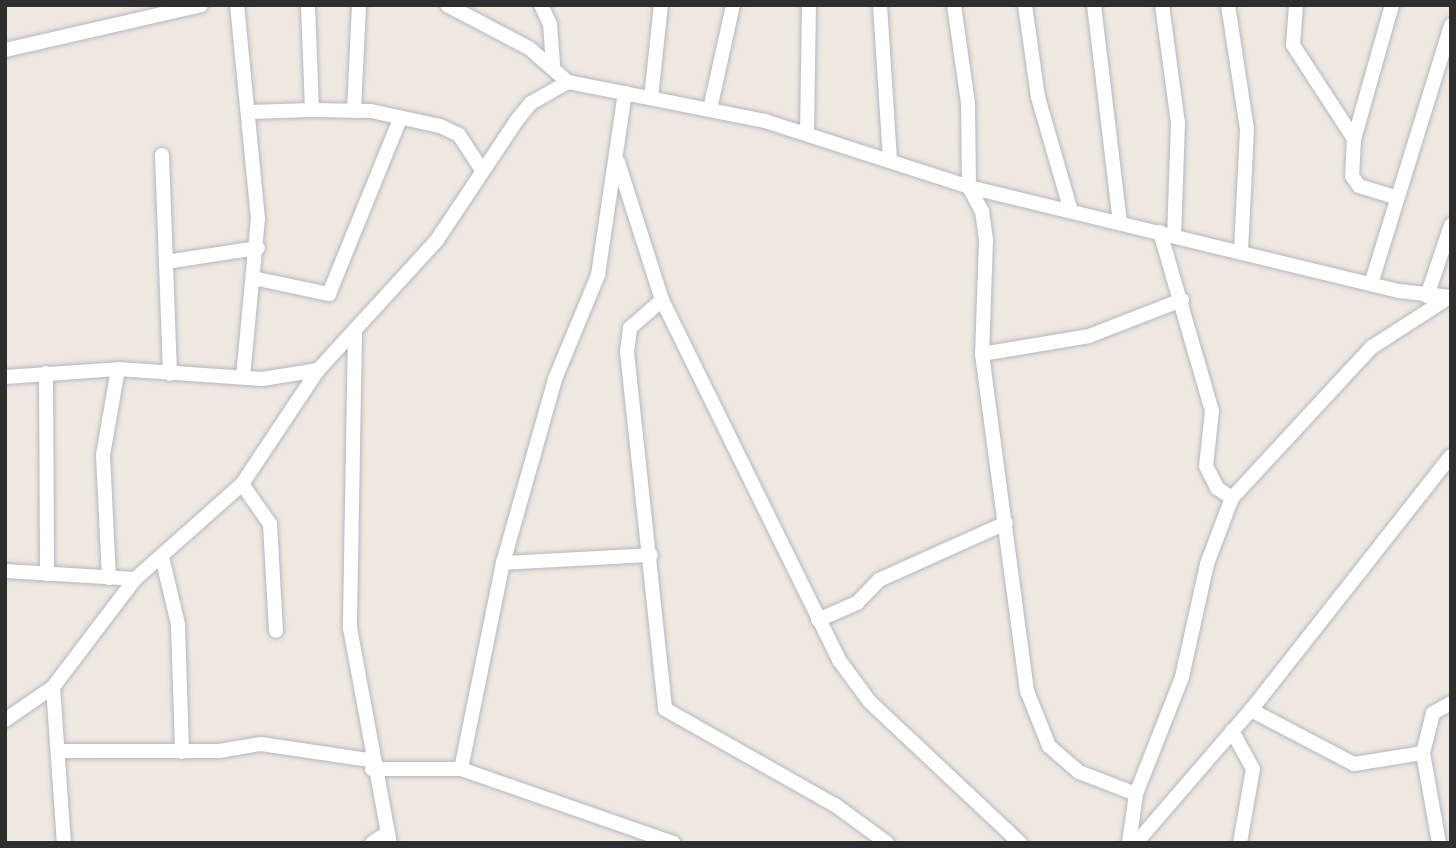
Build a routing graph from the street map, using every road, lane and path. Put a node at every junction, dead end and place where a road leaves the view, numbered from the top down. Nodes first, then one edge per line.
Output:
1 (201, 5) edge
2 (237, 5) edge
3 (308, 5) edge
4 (359, 5) edge
5 (447, 5) edge
6 (541, 5) edge
7 (661, 5) edge
8 (733, 5) edge
9 (809, 5) edge
10 (880, 5) edge
11 (954, 5) edge
12 (1026, 5) edge
13 (1094, 5) edge
14 (1162, 5) edge
15 (1228, 5) edge
16 (1296, 5) edge
17 (1392, 5) edge
18 (1451, 25) edge
19 (5, 50) edge
20 (553, 64) junction
21 (568, 82) junction
22 (625, 93) junction
23 (651, 98) junction
24 (710, 109) junction
25 (312, 110) junction
26 (354, 111) junction
27 (248, 112) junction
28 (400, 119) junction
29 (807, 133) junction
30 (1354, 139) junction
31 (162, 155) dead end
32 (890, 159) junction
33 (618, 162) junction
34 (482, 170) junction
35 (969, 187) junction
36 (1396, 197) junction
37 (1071, 211) junction
38 (1120, 223) junction
39 (1451, 225) edge
40 (1167, 234) junction
41 (257, 248) junction
42 (1241, 250) junction
43 (166, 262) junction
44 (253, 278) junction
45 (1371, 284) junction
46 (1427, 296) junction
47 (1450, 297) edge
48 (662, 300) junction
49 (1182, 300) junction
50 (355, 333) junction
51 (982, 354) junction
52 (118, 369) junction
53 (318, 370) junction
54 (46, 373) junction
55 (170, 374) junction
56 (5, 377) edge
57 (243, 377) junction
58 (1451, 456) edge
59 (243, 484) junction
60 (1232, 498) junction
61 (1006, 523) junction
62 (651, 555) junction
63 (162, 557) junction
64 (503, 563) junction
65 (5, 571) edge
66 (47, 574) junction
67 (109, 578) junction
68 (135, 579) junction
69 (818, 620) junction
70 (276, 631) dead end
71 (52, 687) junction
72 (1451, 703) edge
73 (1251, 710) junction
74 (5, 720) edge
75 (1232, 731) junction
76 (59, 751) junction
77 (181, 752) junction
78 (1423, 753) junction
79 (371, 765) junction
80 (461, 769) junction
81 (1136, 794) junction
82 (388, 838) edge
83 (64, 843) edge
84 (372, 843) edge
85 (674, 843) edge
86 (887, 843) edge
87 (1020, 843) edge
88 (1129, 843) edge
89 (1136, 843) edge
90 (1240, 843) edge
91 (1439, 843) edge

1 - 19 street
2 - 27 street
3 - 25 street
4 - 26 street
5 - 20 street
6 - 20 street
7 - 23 street
8 - 24 street
9 - 29 street
10 - 32 street
11 - 35 street
12 - 37 street
13 - 38 street
14 - 40 street
15 - 42 street
16 - 30 street
17 - 30 street
18 - 36 street
20 - 21 street
21 - 22 street
21 - 34 street
22 - 23 street
22 - 33 street
23 - 24 street
24 - 29 street
25 - 26 street
25 - 27 street
26 - 28 street
27 - 41 street
28 - 34 street
28 - 44 street
29 - 32 street
30 - 36 street
31 - 43 street
32 - 35 street
33 - 48 street
33 - 64 street
34 - 50 street
35 - 37 street
35 - 51 street
36 - 45 street
37 - 38 street
38 - 40 street
39 - 46 street
40 - 42 street
40 - 49 street
41 - 43 street
41 - 44 street
42 - 45 street
43 - 55 street
44 - 57 street
45 - 46 street
46 - 47 street
47 - 60 street
48 - 62 street
48 - 69 street
49 - 51 street
49 - 60 street
50 - 53 street
50 - 79 street
51 - 61 street
52 - 54 street
52 - 55 street
52 - 67 street
53 - 57 street
53 - 59 street
54 - 56 street
54 - 66 street
55 - 57 street
58 - 73 street
59 - 63 street
59 - 70 street
60 - 81 street
61 - 69 street
61 - 81 street
62 - 64 street
62 - 86 street
63 - 68 street
63 - 77 street
64 - 80 street
65 - 66 street
66 - 67 street
67 - 68 street
68 - 71 street
69 - 87 street
71 - 74 street
71 - 76 street
72 - 78 street
73 - 75 street
73 - 78 street
75 - 89 street
75 - 90 street
76 - 77 street
76 - 83 street
77 - 79 street
78 - 91 street
79 - 80 street
79 - 82 street
80 - 85 street
81 - 88 street
82 - 84 street

